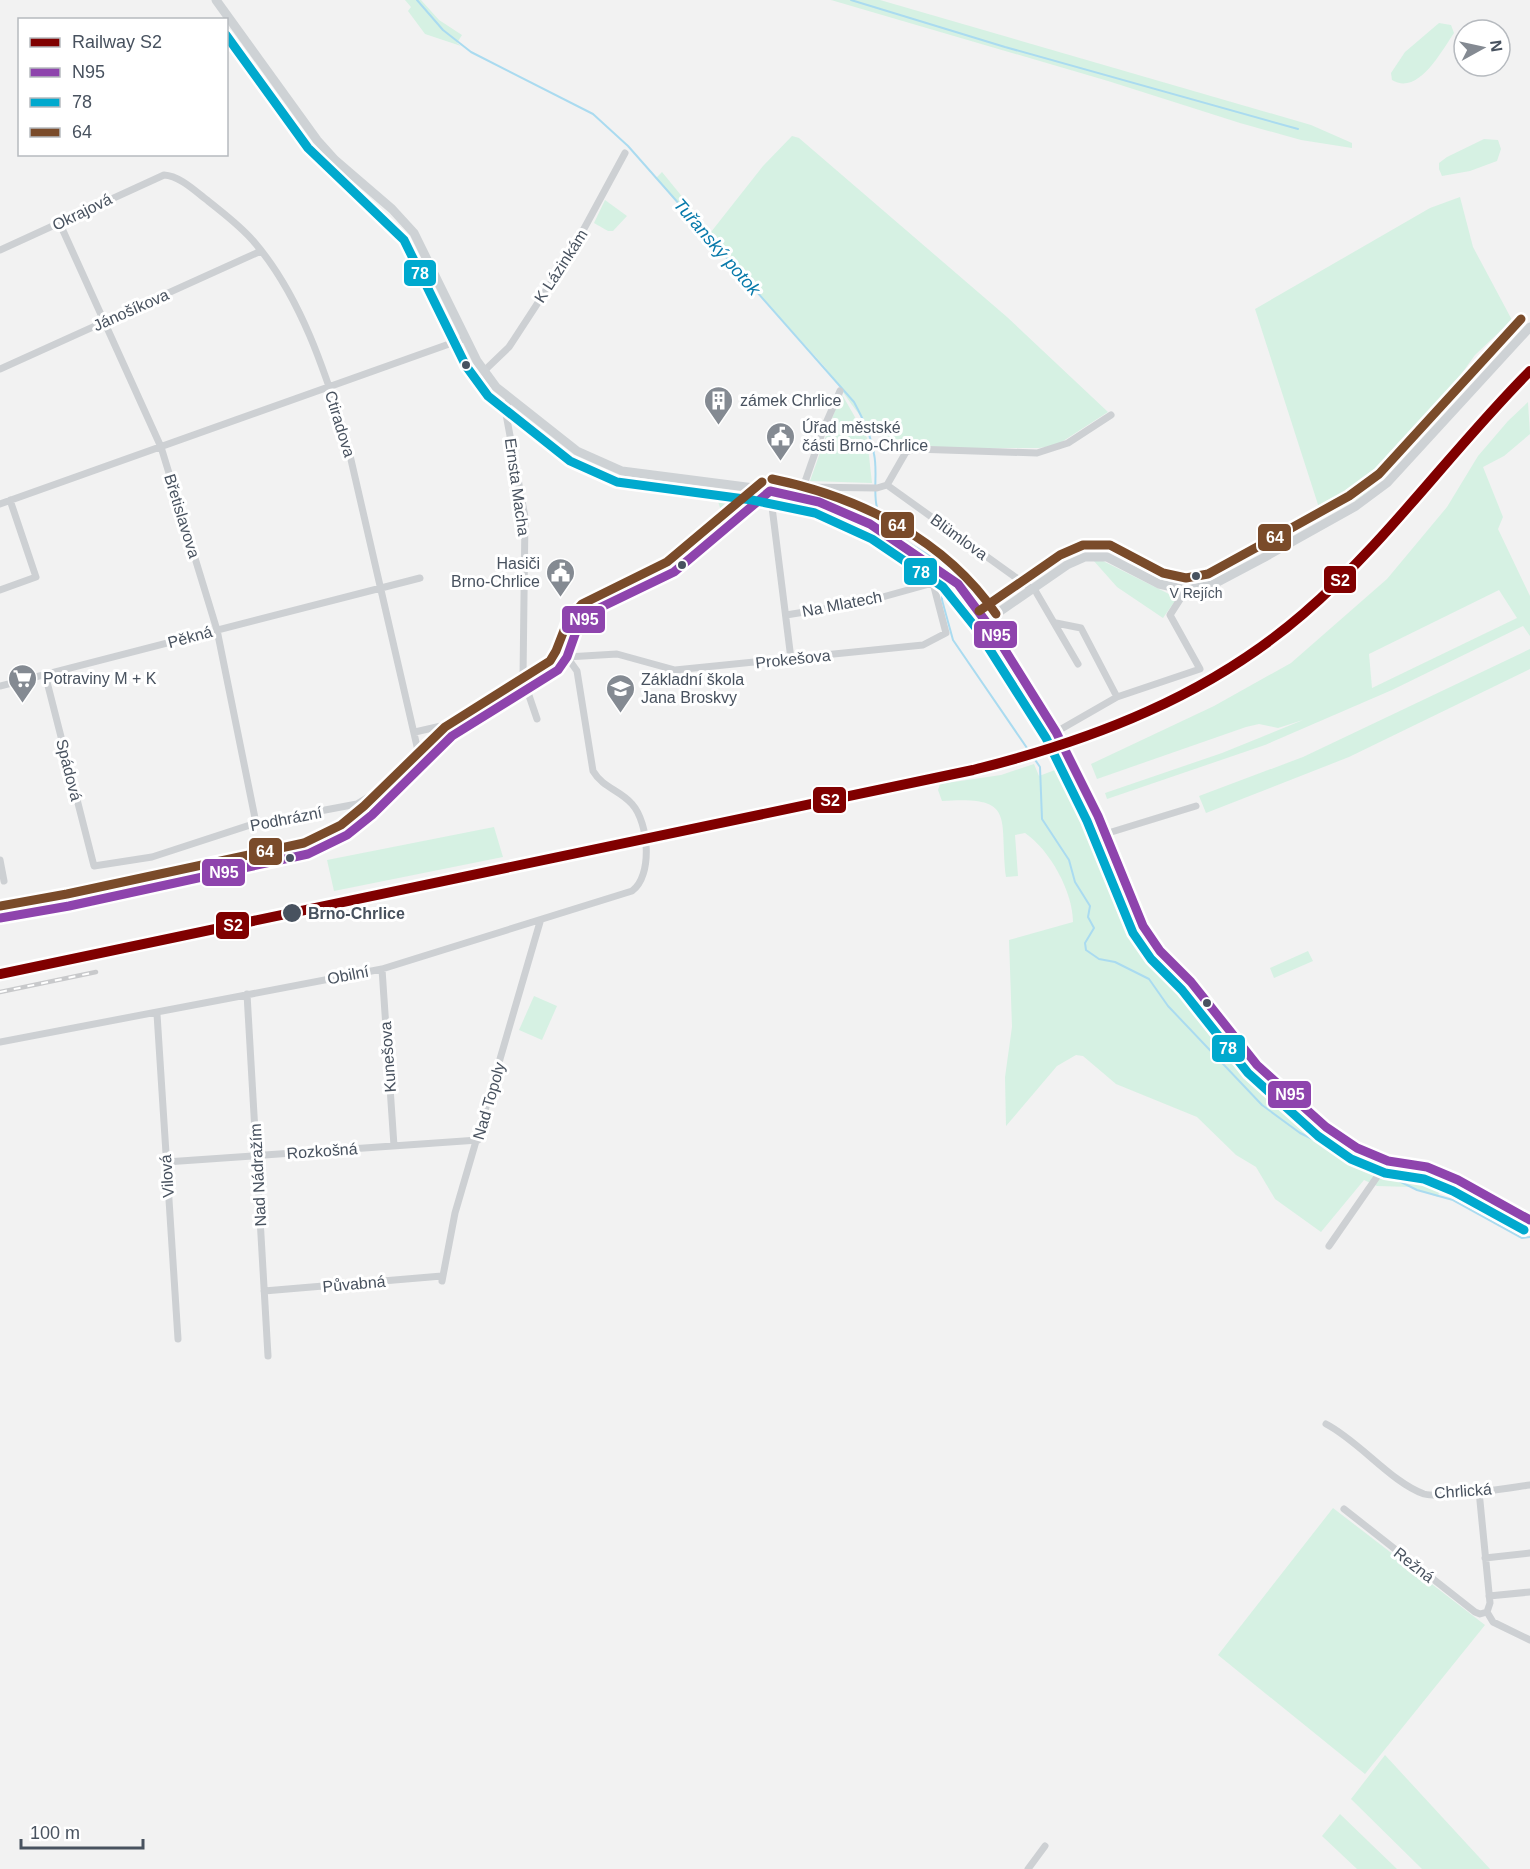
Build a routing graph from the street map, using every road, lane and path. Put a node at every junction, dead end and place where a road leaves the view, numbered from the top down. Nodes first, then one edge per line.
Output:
1 (216, 0) edge
2 (626, 153) dead end
3 (164, 175) joint
4 (60, 224) junction
5 (0, 250) edge
6 (261, 251) junction
7 (104, 321) junction
8 (1530, 327) edge
9 (466, 338) junction
10 (0, 369) edge
11 (484, 371) junction
12 (330, 388) junction
13 (840, 391) dead end
14 (509, 397) junction
15 (1111, 415) dead end
16 (160, 447) junction
17 (887, 485) junction
18 (770, 490) junction
19 (801, 491) junction
20 (10, 501) junction
21 (0, 504) edge
22 (935, 566) junction
23 (420, 578) dead end
24 (933, 583) junction
25 (381, 589) junction
26 (0, 590) edge
27 (1031, 590) junction
28 (1186, 590) junction
29 (786, 615) junction
30 (986, 621) junction
31 (1056, 623) junction
32 (217, 630) junction
33 (567, 657) junction
34 (792, 659) junction
35 (1078, 664) dead end
36 (45, 674) junction
37 (0, 686) edge
38 (528, 688) junction
39 (1117, 697) junction
40 (537, 718) dead end
41 (472, 723) junction
42 (415, 732) junction
43 (1056, 732) junction
44 (1196, 806) dead end
45 (256, 823) junction
46 (1106, 834) junction
47 (0, 860) edge
48 (94, 866) joint
49 (4, 880) dead end
50 (0, 918) edge
51 (540, 922) junction
52 (382, 969) junction
53 (247, 994) junction
54 (157, 1014) junction
55 (0, 1042) edge
56 (478, 1140) junction
57 (394, 1146) junction
58 (256, 1155) junction
59 (1388, 1161) junction
60 (166, 1162) junction
61 (1530, 1220) edge
62 (1329, 1246) dead end
63 (442, 1279) joint
64 (264, 1291) junction
65 (178, 1339) dead end
66 (268, 1356) dead end
67 (1326, 1424) dead end
68 (1530, 1485) edge
69 (1479, 1491) junction
70 (1344, 1509) dead end
71 (1530, 1553) edge
72 (1485, 1558) junction
73 (1530, 1592) edge
74 (1489, 1596) junction
75 (1487, 1612) junction
76 (1530, 1640) edge
77 (1045, 1846) dead end
78 (1028, 1869) edge

1 - 9 street
2 - 11 street, K Lázinkám
3 - 4 street, Okrajová
3 - 6 street, Ctiradova
4 - 5 street, Okrajová
4 - 7 street, Břetislavova
6 - 7 street, Jánošíkova
6 - 12 street, Ctiradova
7 - 10 street, Jánošíkova
7 - 16 street, Břetislavova
8 - 28 street
9 - 11 street
9 - 12 street
11 - 14 street
12 - 16 street
12 - 25 street, Ctiradova
13 - 19 street
14 - 18 street
14 - 38 street, Ernsta Macha
15 - 17 street
16 - 20 street
16 - 32 street, Břetislavova
17 - 19 street
17 - 27 street, Blümlova
18 - 19 street
18 - 29 street, Na Mlatech
18 - 33 street
19 - 22 street
20 - 21 street
20 - 26 street
22 - 24 street
22 - 30 street
23 - 25 street, Pěkná
24 - 29 street, Na Mlatech
24 - 34 street, Prokešova
25 - 32 street, Pěkná
25 - 42 street, Ctiradova
27 - 28 street
27 - 30 street
27 - 31 street, Blümlova
28 - 39 street
29 - 34 street, Na Mlatech
30 - 43 street
31 - 35 street, Blümlova
31 - 39 street
32 - 36 street, Pěkná
32 - 45 street, Břetislavova
33 - 34 street, Prokešova
33 - 38 street
33 - 51 street, Obilní
36 - 37 street, Pěkná
36 - 48 street, Spádová
38 - 40 street, Ernsta Macha
38 - 41 street
39 - 43 street
41 - 42 street
41 - 50 street
42 - 45 street, Podhrázní
43 - 46 street
44 - 46 street
45 - 48 street, Podhrázní
46 - 59 street
47 - 49 street
51 - 52 street, Obilní
51 - 56 street, Nad Topoly
52 - 53 street, Obilní
52 - 57 street, Kunešova
53 - 54 street, Obilní
53 - 58 street, Nad Nádražím
54 - 55 street, Obilní
54 - 60 street, Vilová
56 - 57 street, Rozkošná
56 - 63 street, Nad Topoly
57 - 58 street, Rozkošná
58 - 60 street, Rozkošná
58 - 64 street, Nad Nádražím
59 - 61 street
59 - 62 street
60 - 65 street, Vilová
63 - 64 street, Půvabná
64 - 66 street, Nad Nádražím
67 - 69 street, Chrlická
68 - 69 street, Chrlická
69 - 72 street
70 - 75 street, Režná
71 - 72 street
72 - 74 street
73 - 74 street
74 - 75 street
75 - 76 street, Režná
77 - 78 street

